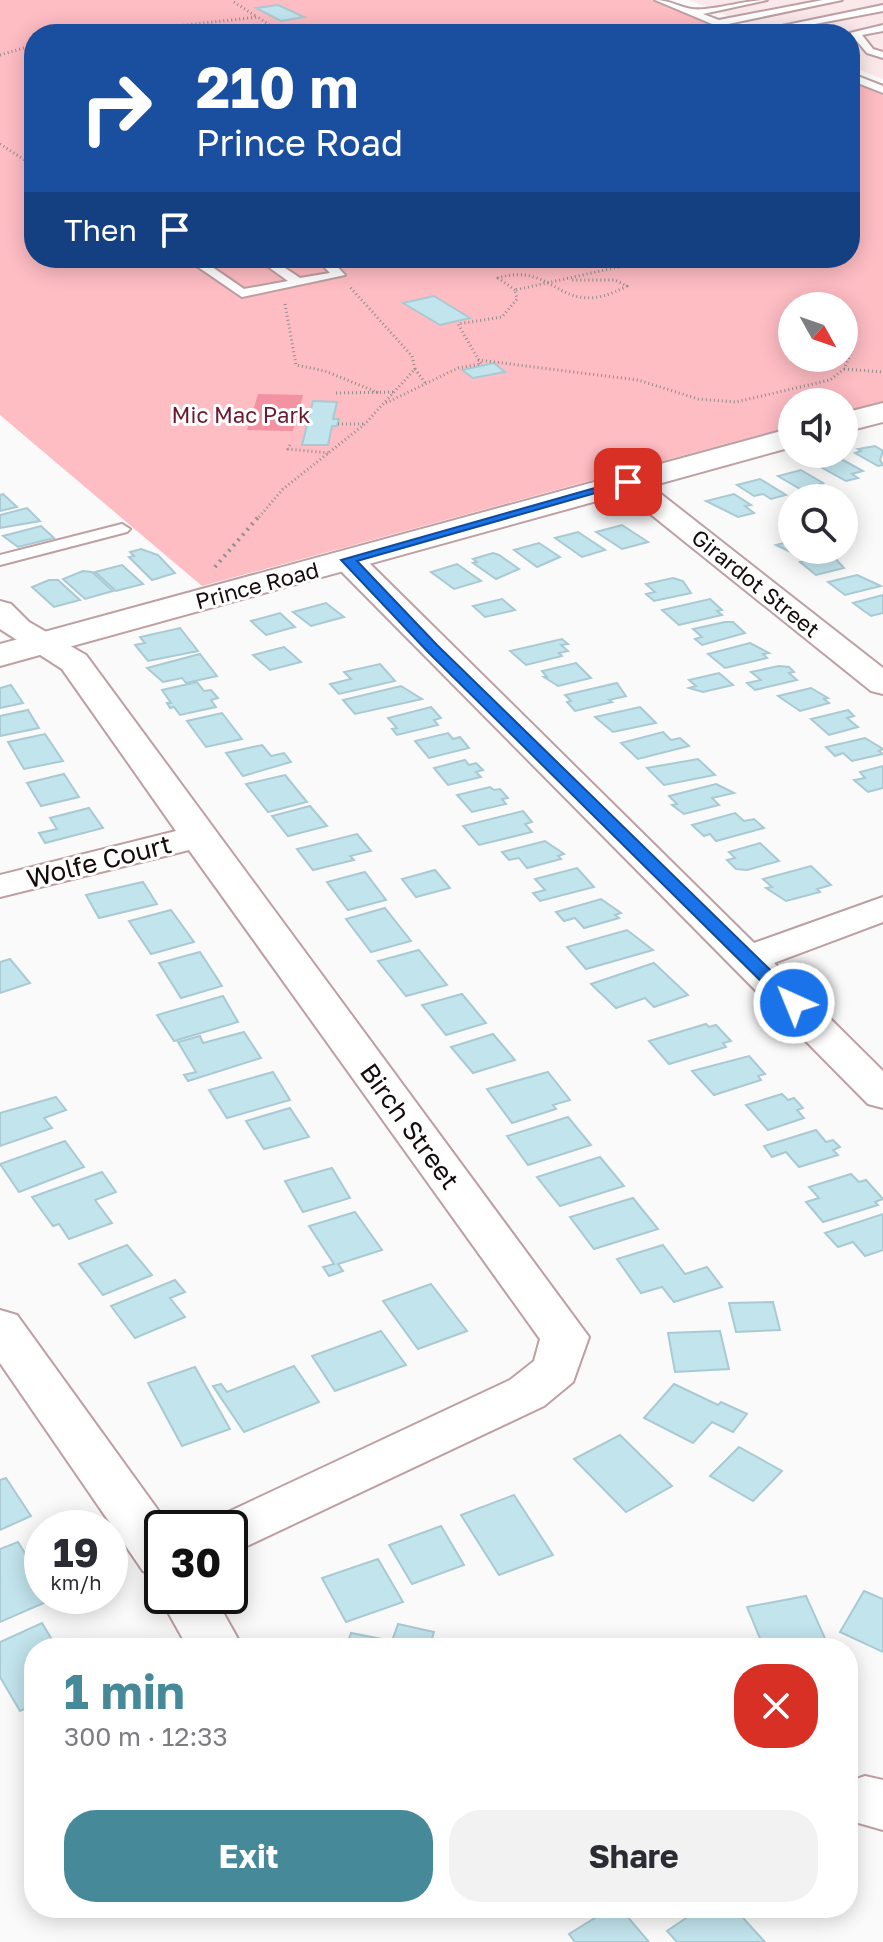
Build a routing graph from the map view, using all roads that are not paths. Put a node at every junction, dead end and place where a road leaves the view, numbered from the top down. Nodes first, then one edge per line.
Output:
1 (663, 0) edge
2 (716, 0) edge
3 (762, 0) edge
4 (833, 1) edge
5 (849, 2) edge
6 (731, 5) junction
7 (883, 8) edge
8 (691, 13) junction
9 (759, 16) junction
10 (718, 23) joint
11 (798, 24) edge
12 (883, 28) edge
13 (860, 32) edge
14 (860, 39) edge
15 (883, 55) edge
16 (860, 80) edge
17 (883, 90) edge
18 (206, 268) edge
19 (277, 268) edge
20 (332, 268) edge
21 (299, 283) junction
22 (883, 412) edge
23 (858, 419) edge
24 (778, 441) edge
25 (628, 482) junction
26 (122, 529) dead end
27 (0, 560) edge
28 (348, 560) junction
29 (0, 611) edge
30 (43, 643) junction
31 (0, 655) edge
32 (883, 684) edge
33 (198, 837) junction
34 (0, 886) edge
35 (883, 909) edge
36 (749, 958) junction
37 (883, 1095) edge
38 (0, 1327) edge
39 (248, 1525) edge
40 (144, 1531) edge

1 - 8 lane
2 - 6 lane
3 - 6 lane
4 - 5 lane
4 - 9 lane
6 - 8 lane
6 - 9 lane
7 - 11 lane
8 - 10 lane
9 - 10 lane
12 - 13 lane
14 - 15 lane
16 - 17 lane
18 - 21 lane
19 - 21 lane
20 - 21 lane
22 - 23 street
24 - 25 street, Prince Road
25 - 28 street, Prince Road
25 - 32 street, Girardot Street
26 - 27 lane
28 - 30 street, Prince Road
28 - 36 street
29 - 30 street, Birch Street
30 - 31 street, Prince Road
30 - 33 street, Birch Street
33 - 34 street, Wolfe Court
33 - 39 street, Birch Street
35 - 36 street
36 - 37 street
38 - 40 street

